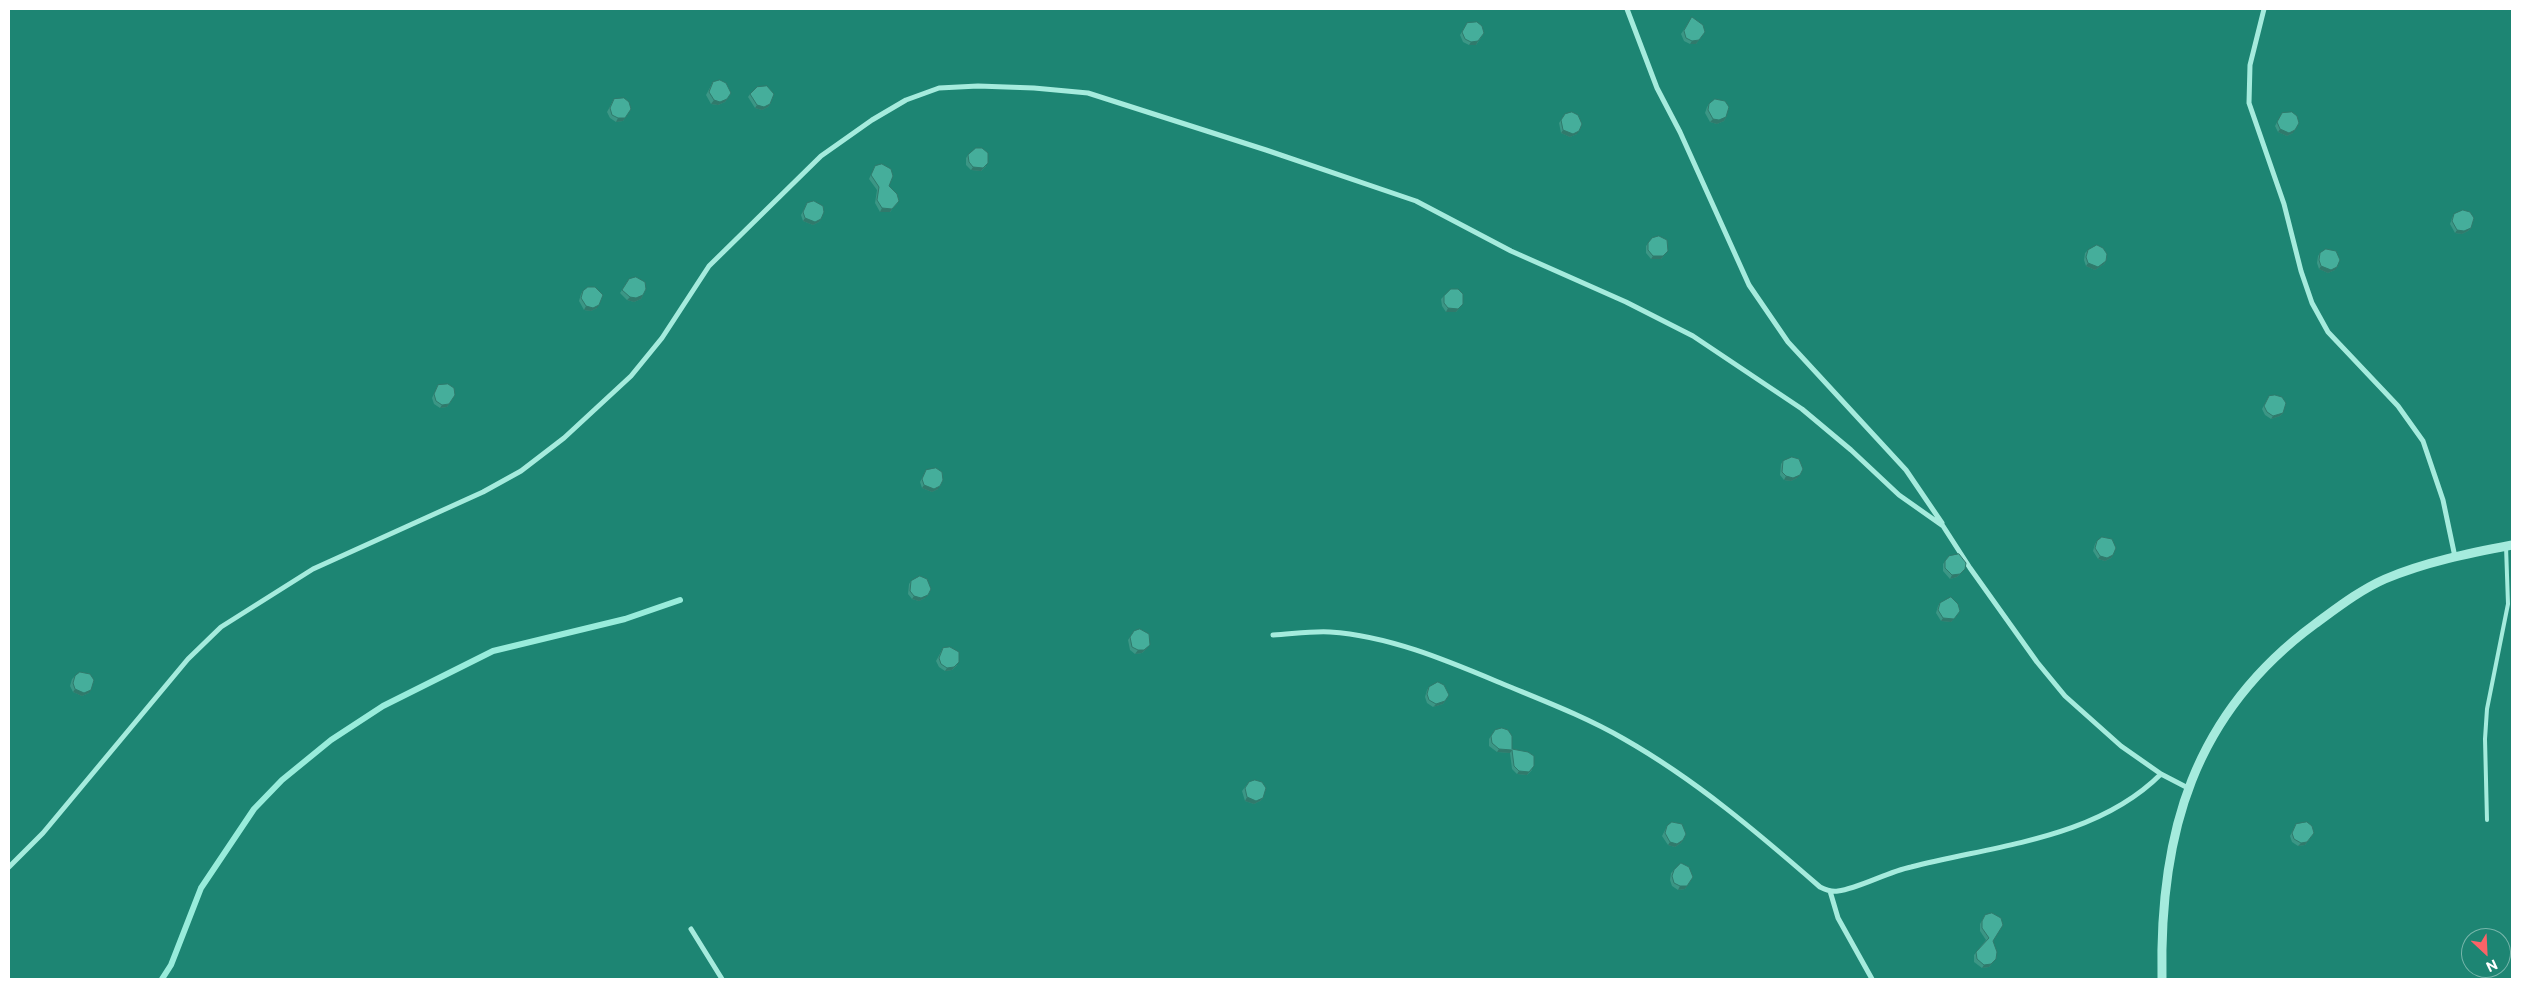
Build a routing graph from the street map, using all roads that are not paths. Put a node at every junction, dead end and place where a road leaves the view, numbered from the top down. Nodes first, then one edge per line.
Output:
1 (1627, 9) edge
2 (2264, 9) edge
3 (1943, 526) junction
4 (2509, 545) edge
5 (2455, 557) junction
6 (1273, 635) dead end
7 (2161, 774) junction
8 (2188, 788) junction
9 (2487, 820) dead end
10 (9, 867) edge
11 (1830, 891) junction
12 (691, 929) dead end
13 (722, 979) edge
14 (1872, 979) edge
15 (2162, 979) edge

1 - 3 street
2 - 5 street
3 - 7 street
3 - 10 street
4 - 5 street
4 - 9 lane
5 - 8 street
6 - 11 street
7 - 8 street
7 - 11 street
8 - 15 street
11 - 14 street
12 - 13 street

